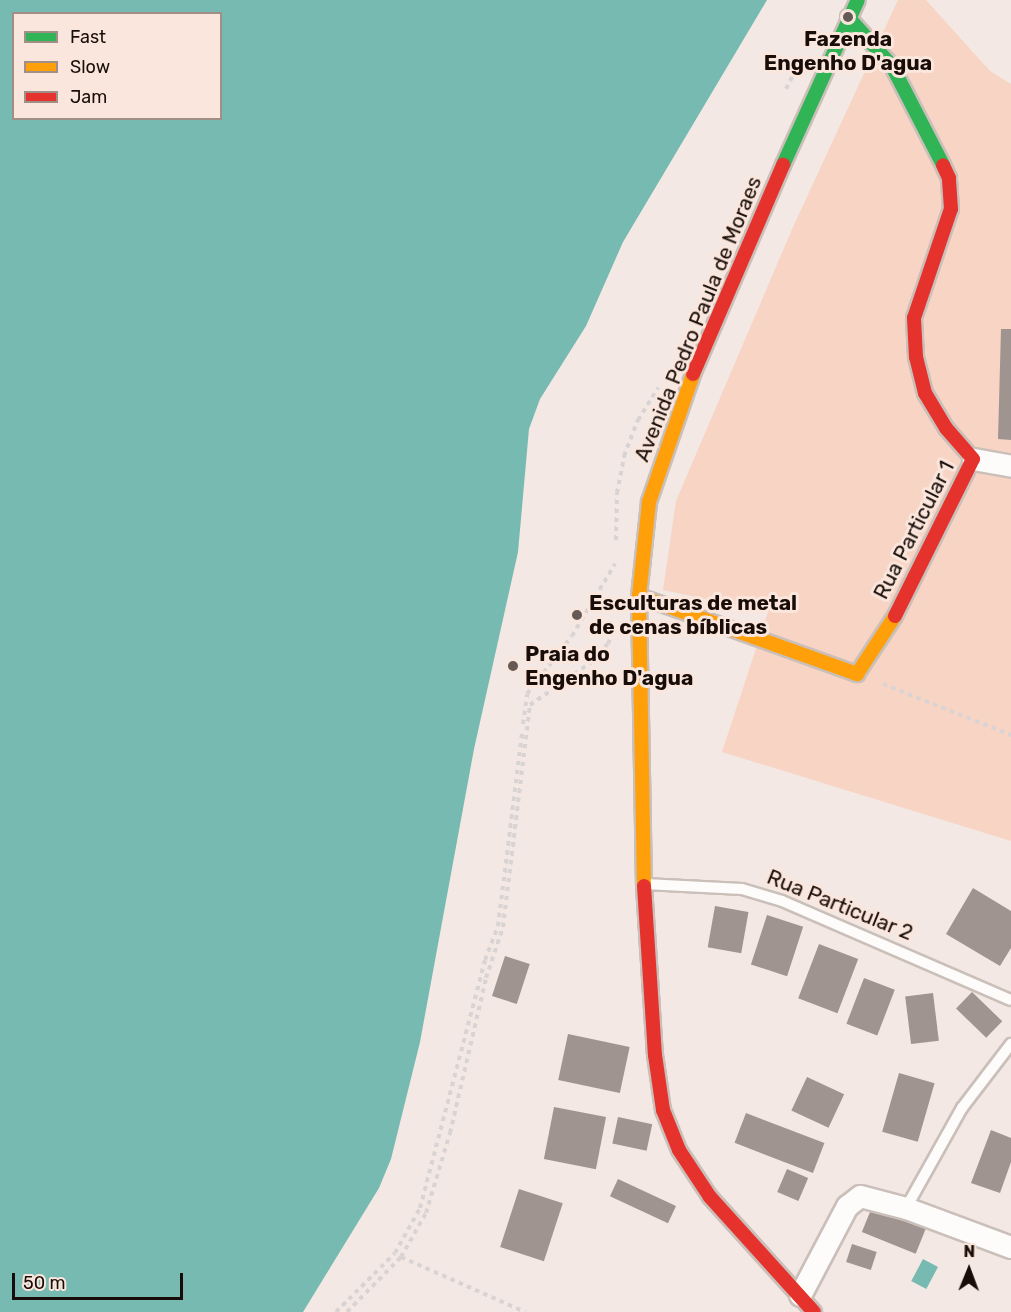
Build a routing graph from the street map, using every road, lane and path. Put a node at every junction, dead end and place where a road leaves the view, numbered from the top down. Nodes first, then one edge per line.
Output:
1 (858, 0) edge
2 (848, 17) junction
3 (796, 70) dead end
4 (786, 91) dead end
5 (660, 384) dead end
6 (973, 459) junction
7 (1011, 466) edge
8 (642, 544) junction
9 (616, 563) junction
10 (616, 573) dead end
11 (639, 596) junction
12 (614, 626) dead end
13 (857, 674) junction
14 (1011, 735) edge
15 (644, 884) junction
16 (1011, 1000) edge
17 (1011, 1044) edge
18 (906, 1208) junction
19 (1011, 1247) edge
20 (401, 1257) junction
21 (800, 1295) junction
22 (336, 1312) edge
23 (347, 1312) edge
24 (525, 1312) edge
25 (814, 1312) edge

1 - 2 main road, Avenida Pedro Paula de Moraes
2 - 6 main road, Rua Particular 1
2 - 8 main road, Avenida Pedro Paula de Moraes
3 - 4 path
5 - 9 path
6 - 7 street
6 - 13 main road, Rua Particular 1
8 - 9 path
8 - 11 main road, Avenida Pedro Paula de Moraes
9 - 10 path
9 - 22 path
11 - 13 main road
11 - 15 main road, Avenida Pedro Paula de Moraes
12 - 20 path
13 - 14 path
15 - 16 lane, Rua Particular 2
15 - 21 main road, Avenida Pedro Paula de Moraes
17 - 18 lane
18 - 19 street
18 - 21 street
20 - 23 path
20 - 24 path
21 - 25 main road, Avenida Pedro Paula de Moraes

